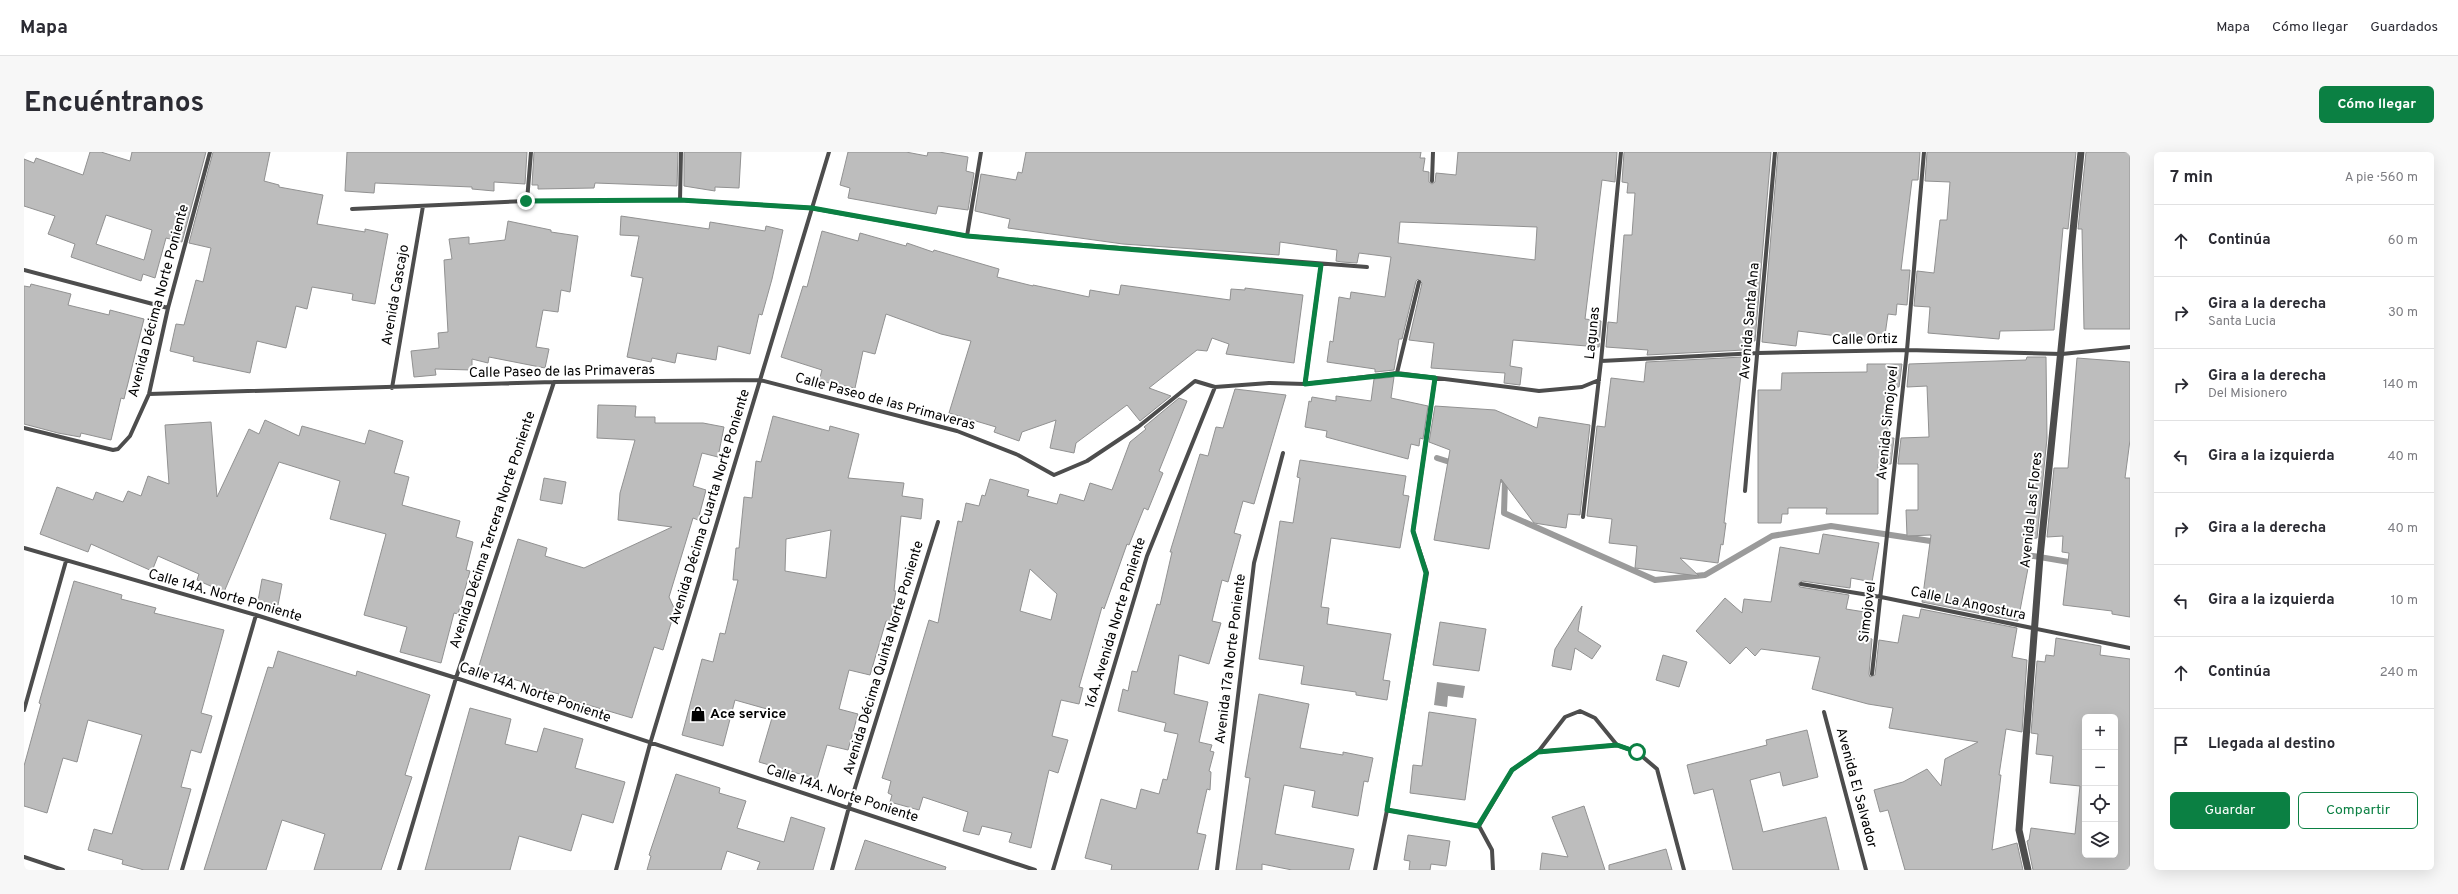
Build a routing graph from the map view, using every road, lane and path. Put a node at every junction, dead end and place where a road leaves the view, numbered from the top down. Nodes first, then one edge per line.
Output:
1 (210, 152) edge
2 (531, 152) edge
3 (681, 152) edge
4 (829, 152) edge
5 (981, 152) edge
6 (1433, 152) edge
7 (1621, 152) edge
8 (1776, 152) edge
9 (1924, 152) edge
10 (2081, 152) edge
11 (1432, 181) dead end
12 (680, 200) junction
13 (526, 201) junction
14 (423, 206) junction
15 (812, 208) junction
16 (352, 209) dead end
17 (967, 236) junction
18 (1321, 265) junction
19 (1367, 267) dead end
20 (24, 270) edge
21 (1419, 282) dead end
22 (168, 308) junction
23 (2130, 347) edge
24 (1907, 350) junction
25 (1758, 353) junction
26 (2062, 354) junction
27 (1601, 361) junction
28 (1397, 374) junction
29 (1435, 378) junction
30 (760, 380) junction
31 (1599, 380) junction
32 (554, 382) junction
33 (1305, 384) junction
34 (1215, 387) junction
35 (392, 388) junction
36 (149, 394) junction
37 (24, 428) edge
38 (1283, 453) dead end
39 (1745, 491) dead end
40 (1582, 517) dead end
41 (938, 522) dead end
42 (24, 548) edge
43 (1885, 553) joint
44 (66, 561) junction
45 (1802, 584) dead end
46 (1881, 597) junction
47 (256, 615) junction
48 (2034, 628) junction
49 (2130, 648) edge
50 (1872, 674) dead end
51 (456, 678) junction
52 (24, 710) edge
53 (1824, 712) dead end
54 (650, 744) junction
55 (1617, 745) junction
56 (1538, 752) junction
57 (848, 807) junction
58 (1387, 810) junction
59 (1478, 826) junction
60 (24, 857) edge
61 (63, 870) edge
62 (182, 870) edge
63 (399, 870) edge
64 (616, 870) edge
65 (832, 870) edge
66 (1035, 870) edge
67 (1053, 870) edge
68 (1217, 870) edge
69 (1375, 870) edge
70 (1494, 870) edge
71 (1684, 870) edge
72 (1866, 870) edge
73 (2028, 870) edge

1 - 22 street, Avenida Décima Norte Poniente
2 - 13 street
3 - 12 street
4 - 15 street, Avenida Décima Cuarta Norte Poniente
5 - 17 street
6 - 11 street
7 - 27 street, Lagunas
8 - 25 street, Avenida Santa Ana
9 - 24 street, Avenida Simojovel
10 - 26 street, Avenida Las Flores
12 - 13 street
12 - 15 street
13 - 14 street
14 - 16 street
14 - 35 street, Avenida Cascajo
15 - 17 street
15 - 30 street, Avenida Décima Cuarta Norte Poniente
17 - 18 street
18 - 19 street
18 - 33 street
20 - 22 street
21 - 28 street
22 - 36 street, Avenida Décima Norte Poniente
23 - 26 street, Calle Ortiz
24 - 25 street, Calle Ortiz
24 - 26 street, Calle Ortiz
24 - 43 street, Avenida Simojovel
25 - 27 street, Calle Ortiz
25 - 39 street, Avenida Santa Ana
26 - 48 street, Avenida Las Flores
27 - 31 street, Lagunas
28 - 29 street, Calle Paseo de las Primaveras
28 - 33 street, Calle Paseo de las Primaveras
29 - 31 street, Calle Paseo de las Primaveras
29 - 58 street
30 - 32 street, Calle Paseo de las Primaveras
30 - 34 street, Calle Paseo de las Primaveras
30 - 54 street, Avenida Décima Cuarta Norte Poniente
31 - 40 street, Lagunas
32 - 35 street, Calle Paseo de las Primaveras
32 - 51 street, Avenida Décima Tercera Norte Poniente
33 - 34 street, Calle Paseo de las Primaveras
34 - 67 street, 16A. Avenida Norte Poniente
35 - 36 street, Calle Paseo de las Primaveras
36 - 37 street, Avenida Décima Norte Poniente
38 - 68 street, Avenida 17a Norte Poniente
41 - 57 street, Avenida Décima Quinta Norte Poniente
42 - 44 street, Calle 14A. Norte Poniente
43 - 46 street, Simojovel
44 - 47 street, Calle 14A. Norte Poniente
44 - 52 street
45 - 46 street, Calle La Angostura
46 - 48 street, Calle La Angostura
46 - 50 street, Simojovel
47 - 51 street, Calle 14A. Norte Poniente
47 - 62 street
48 - 49 street, Calle La Angostura
48 - 73 street, Avenida Las Flores
51 - 54 street, Calle 14A. Norte Poniente
51 - 63 street, Avenida Décima Tercera Norte Poniente
53 - 72 street, Avenida El Salvador
54 - 57 street, Calle 14A. Norte Poniente
54 - 64 street, Avenida Décima Cuarta Norte Poniente
55 - 56 street
55 - 56 street
55 - 71 street
56 - 59 street
57 - 65 street, Avenida Décima Quinta Norte Poniente
57 - 66 street, Calle 14A. Norte Poniente
58 - 59 street
58 - 69 street
59 - 70 street
60 - 61 street

